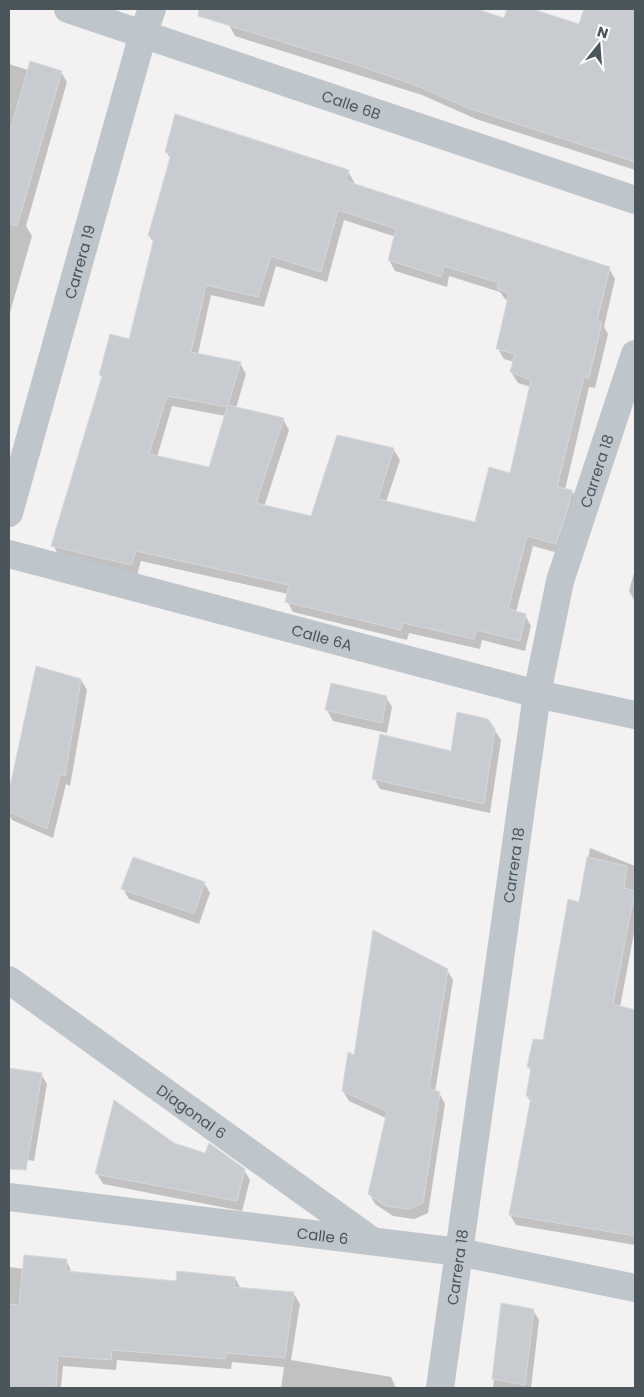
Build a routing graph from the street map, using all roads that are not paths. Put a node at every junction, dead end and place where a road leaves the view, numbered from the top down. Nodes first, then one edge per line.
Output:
1 (68, 9) edge
2 (152, 9) edge
3 (143, 34) junction
4 (635, 200) edge
5 (635, 354) edge
6 (9, 514) edge
7 (9, 554) edge
8 (537, 694) junction
9 (635, 715) edge
10 (9, 980) edge
11 (9, 1197) edge
12 (374, 1242) junction
13 (459, 1252) junction
14 (635, 1288) edge
15 (440, 1388) edge

1 - 3 street, Calle 6B
2 - 3 street, Carrera 19
3 - 4 street, Calle 6B
3 - 6 street, Carrera 19
5 - 8 street, Carrera 18
7 - 8 street, Calle 6A
8 - 9 street, Calle 6A
8 - 13 street, Carrera 18
10 - 12 street, Diagonal 6
11 - 12 street, Calle 6
12 - 13 street, Calle 6
13 - 14 street, Calle 6
13 - 15 street, Carrera 18

